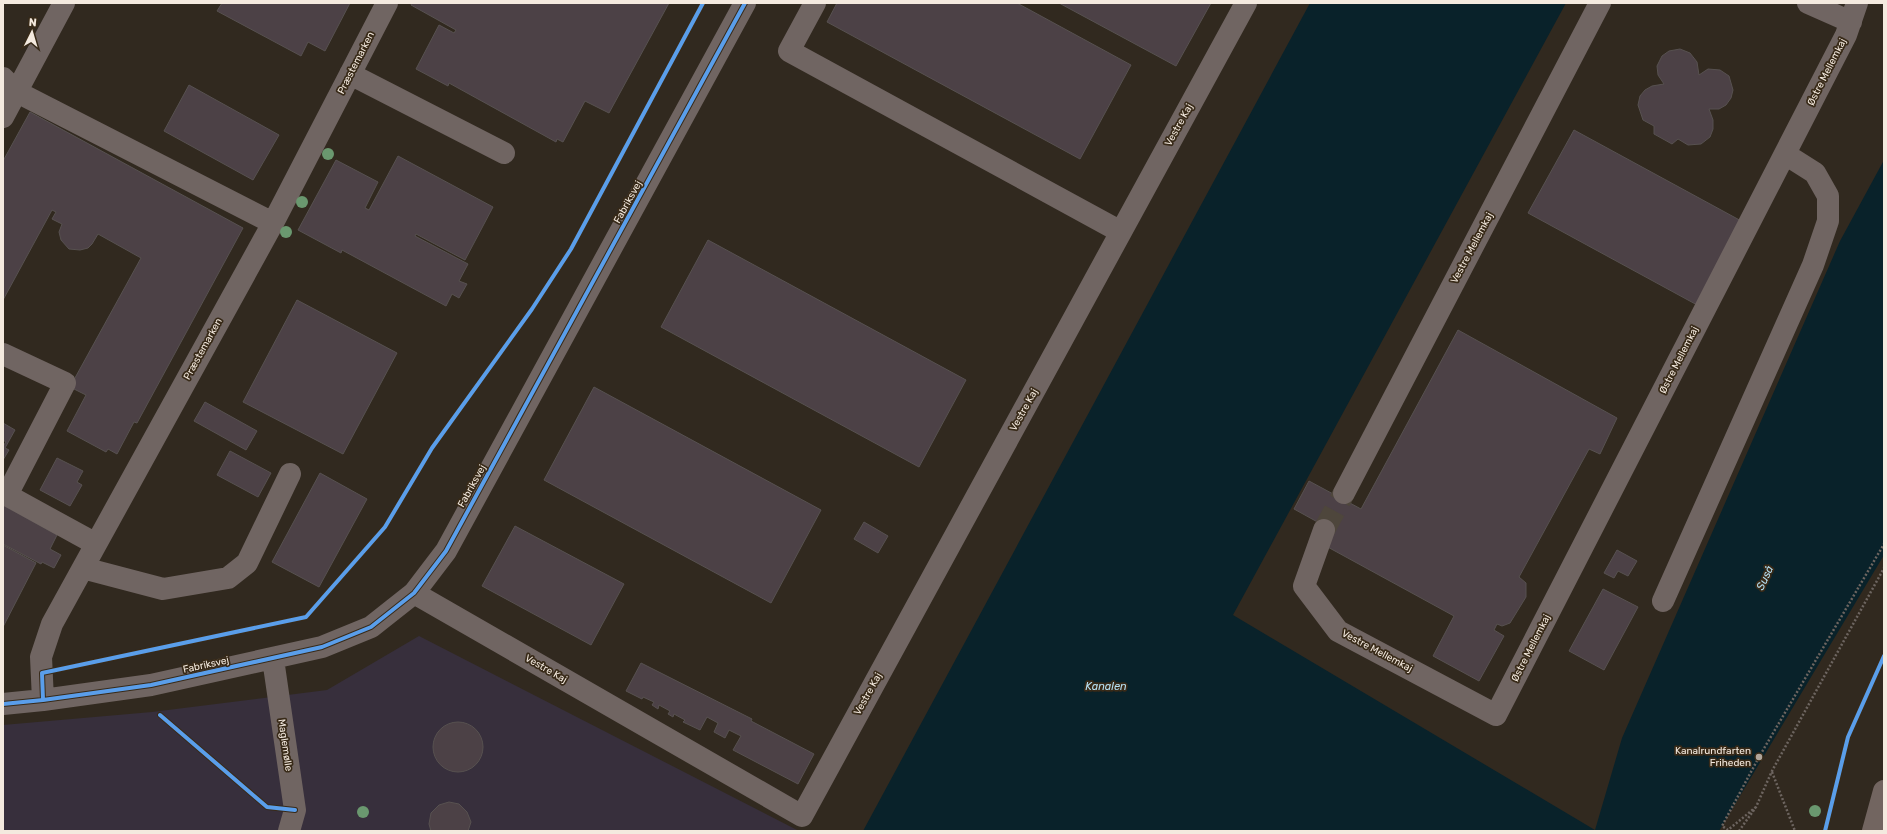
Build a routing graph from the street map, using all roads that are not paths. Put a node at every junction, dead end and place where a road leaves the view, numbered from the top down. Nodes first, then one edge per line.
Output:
1 (64, 3) edge
2 (387, 3) edge
3 (745, 3) edge
4 (815, 3) edge
5 (1246, 3) edge
6 (1600, 3) edge
7 (1808, 3) edge
8 (1854, 12) edge
9 (350, 74) junction
10 (10, 85) edge
11 (3, 118) edge
12 (504, 153) dead end
13 (1785, 154) junction
14 (273, 223) junction
15 (1121, 232) junction
16 (3, 354) edge
17 (290, 474) dead end
18 (1344, 493) tunnel mouth
19 (5, 494) edge
20 (1324, 530) tunnel mouth
21 (96, 544) junction
22 (82, 568) junction
23 (414, 593) junction
24 (1663, 601) dead end
25 (273, 659) junction
26 (43, 700) junction
27 (3, 704) edge
28 (1496, 715) joint
29 (1884, 791) edge
30 (803, 824) edge
31 (289, 831) edge
32 (1873, 831) edge

1 - 10 street
2 - 9 street, Præstemarken
3 - 23 street, Fabriksvej
4 - 15 street
5 - 15 street, Vestre Kaj
6 - 18 street, Vestre Mellemkaj
7 - 8 street
8 - 13 street, Østre Mellemkaj
9 - 12 street
9 - 14 street, Præstemarken
10 - 11 street
10 - 14 street
13 - 24 street
13 - 28 street, Østre Mellemkaj
14 - 21 street, Præstemarken
15 - 30 street, Vestre Kaj
16 - 19 street
17 - 22 street
19 - 21 street
20 - 28 street, Vestre Mellemkaj
21 - 22 street, Præstemarken
22 - 26 street, Præstemarken
23 - 25 street, Fabriksvej
23 - 30 street, Vestre Kaj
25 - 26 street, Fabriksvej
25 - 31 street, Maglemølle
26 - 27 street, Fabriksvej
29 - 32 main road

